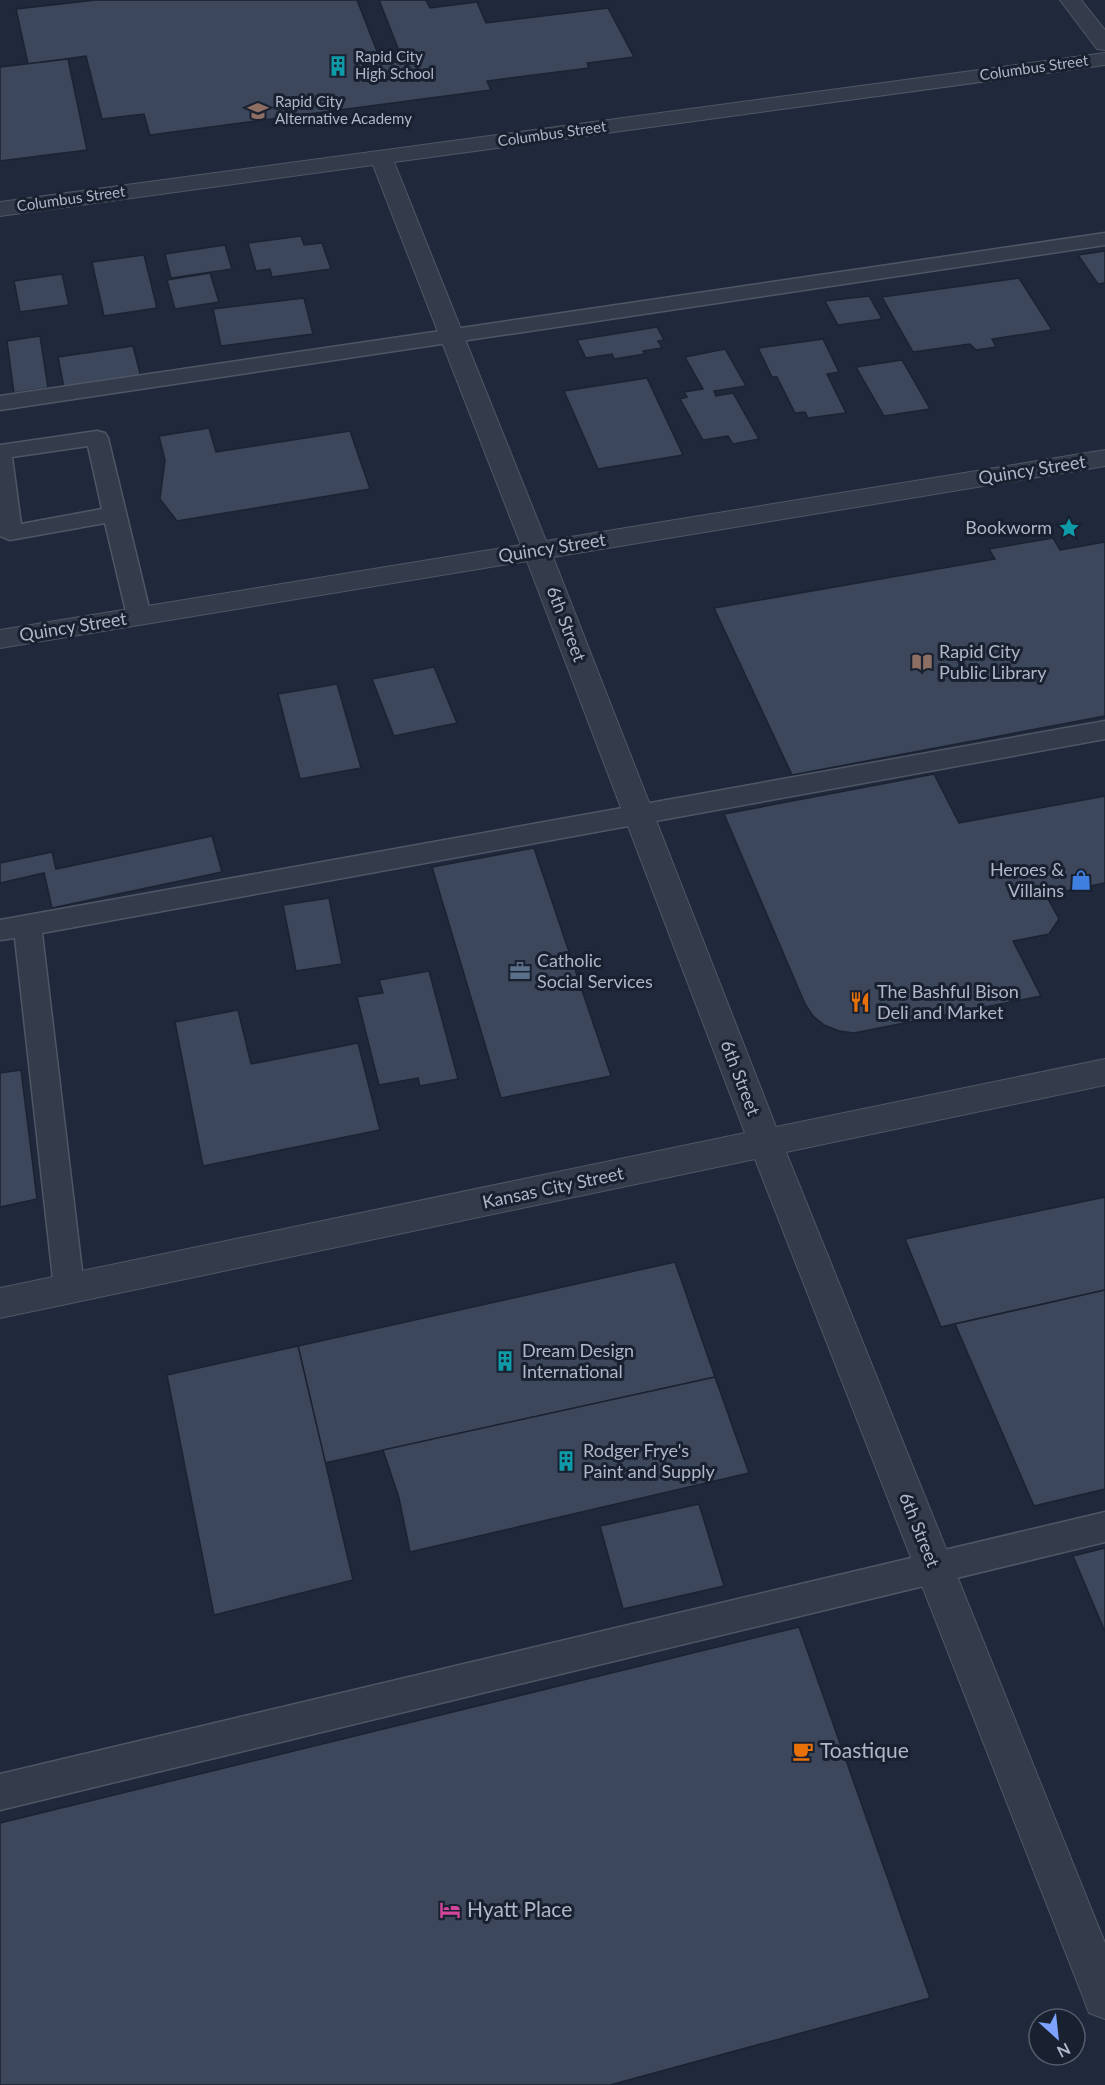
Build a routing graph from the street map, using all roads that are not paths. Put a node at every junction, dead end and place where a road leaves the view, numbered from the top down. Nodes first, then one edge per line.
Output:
1 (1070, 0) edge
2 (1105, 44) edge
3 (1105, 59) edge
4 (381, 157) junction
5 (0, 209) edge
6 (1105, 239) edge
7 (452, 335) junction
8 (0, 403) edge
9 (1, 452) edge
10 (1105, 458) edge
11 (117, 514) junction
12 (537, 550) junction
13 (139, 616) junction
14 (0, 639) edge
15 (1105, 730) edge
16 (640, 813) junction
17 (14, 928) edge
18 (1105, 1072) edge
19 (766, 1143) junction
20 (69, 1288) junction
21 (0, 1303) edge
22 (1105, 1527) edge
23 (935, 1568) junction
24 (0, 1792) edge
25 (1105, 1997) edge

1 - 2 street
3 - 4 street, Columbus Street
4 - 5 street, Columbus Street
4 - 7 street, 6th Street
6 - 7 lane
7 - 8 lane
7 - 12 street, 6th Street
9 - 11 lane
9 - 11 lane
10 - 12 street, Quincy Street
11 - 13 lane
12 - 13 street, Quincy Street
12 - 16 street, 6th Street
13 - 14 street, Quincy Street
15 - 16 lane
16 - 17 lane
16 - 19 street, 6th Street
17 - 20 lane
18 - 19 street, Kansas City Street
19 - 20 street, Kansas City Street
19 - 23 street, 6th Street
20 - 21 street, Kansas City Street
22 - 23 lane
23 - 24 lane
23 - 25 street, 6th Street

